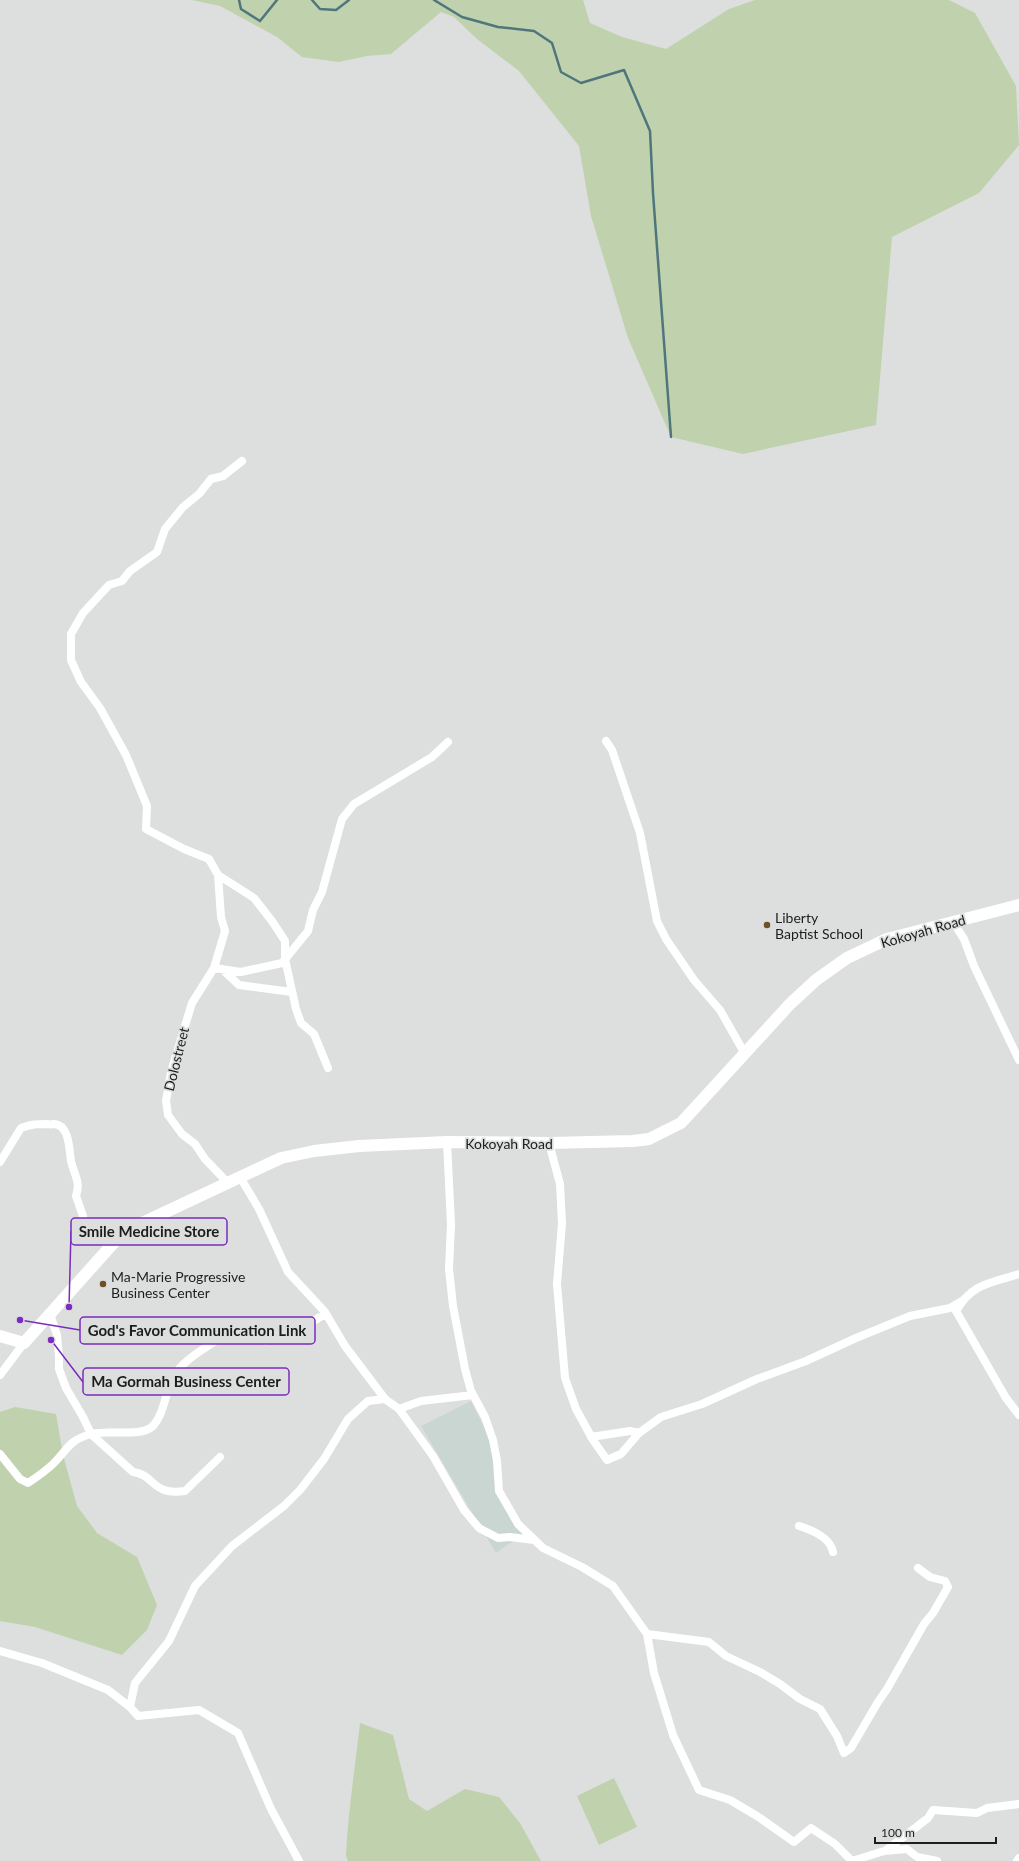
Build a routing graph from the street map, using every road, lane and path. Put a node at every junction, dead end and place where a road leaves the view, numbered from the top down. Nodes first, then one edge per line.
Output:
1 (242, 461) dead end
2 (606, 741) dead end
3 (448, 742) dead end
4 (218, 875) junction
5 (1019, 905) edge
6 (953, 922) junction
7 (285, 959) junction
8 (218, 969) junction
9 (292, 992) junction
10 (745, 1054) junction
11 (1019, 1060) edge
12 (328, 1068) dead end
13 (447, 1142) junction
14 (549, 1143) junction
15 (0, 1162) edge
16 (240, 1177) junction
17 (228, 1183) junction
18 (83, 1216) dead end
19 (1019, 1274) edge
20 (962, 1300) junction
21 (50, 1314) junction
22 (326, 1314) junction
23 (0, 1336) edge
24 (24, 1343) junction
25 (0, 1375) edge
26 (473, 1395) junction
27 (385, 1399) junction
28 (398, 1408) junction
29 (1019, 1415) edge
30 (639, 1433) junction
31 (91, 1434) junction
32 (591, 1437) junction
33 (0, 1454) edge
34 (220, 1457) dead end
35 (799, 1526) dead end
36 (534, 1540) junction
37 (833, 1552) dead end
38 (918, 1568) dead end
39 (647, 1634) junction
40 (0, 1651) edge
41 (130, 1707) junction
42 (1019, 1804) edge
43 (884, 1851) junction
44 (1019, 1858) edge
45 (299, 1861) edge
46 (937, 1861) edge
47 (1017, 1861) edge

1 - 4 street
2 - 10 street
3 - 7 street
4 - 7 street
4 - 8 street, Dolostreet
5 - 6 main road, Kokoyah Road
6 - 10 main road, Kokoyah Road
6 - 11 street
7 - 8 street
7 - 9 street
8 - 9 street
8 - 17 street, Dolostreet
9 - 12 street
10 - 14 main road, Kokoyah Road
13 - 14 main road, Kokoyah Road
13 - 16 main road, Kokoyah Road
13 - 26 street
14 - 32 street
15 - 18 street
16 - 17 main road, Kokoyah Road
16 - 22 street
17 - 21 main road, Kokoyah Road
19 - 20 street
20 - 29 street
20 - 30 street
21 - 24 main road, Kokoyah Road
21 - 31 street
22 - 27 street
22 - 31 street
23 - 24 main road
24 - 25 street, Kokoyah Road
26 - 28 street
26 - 36 street
27 - 28 street
27 - 41 street
28 - 36 street
30 - 32 street
30 - 32 street
31 - 33 street
31 - 34 street
35 - 37 street
36 - 39 street
38 - 39 street
39 - 43 street
40 - 41 street
41 - 45 street
42 - 43 street
43 - 46 street
44 - 47 street

